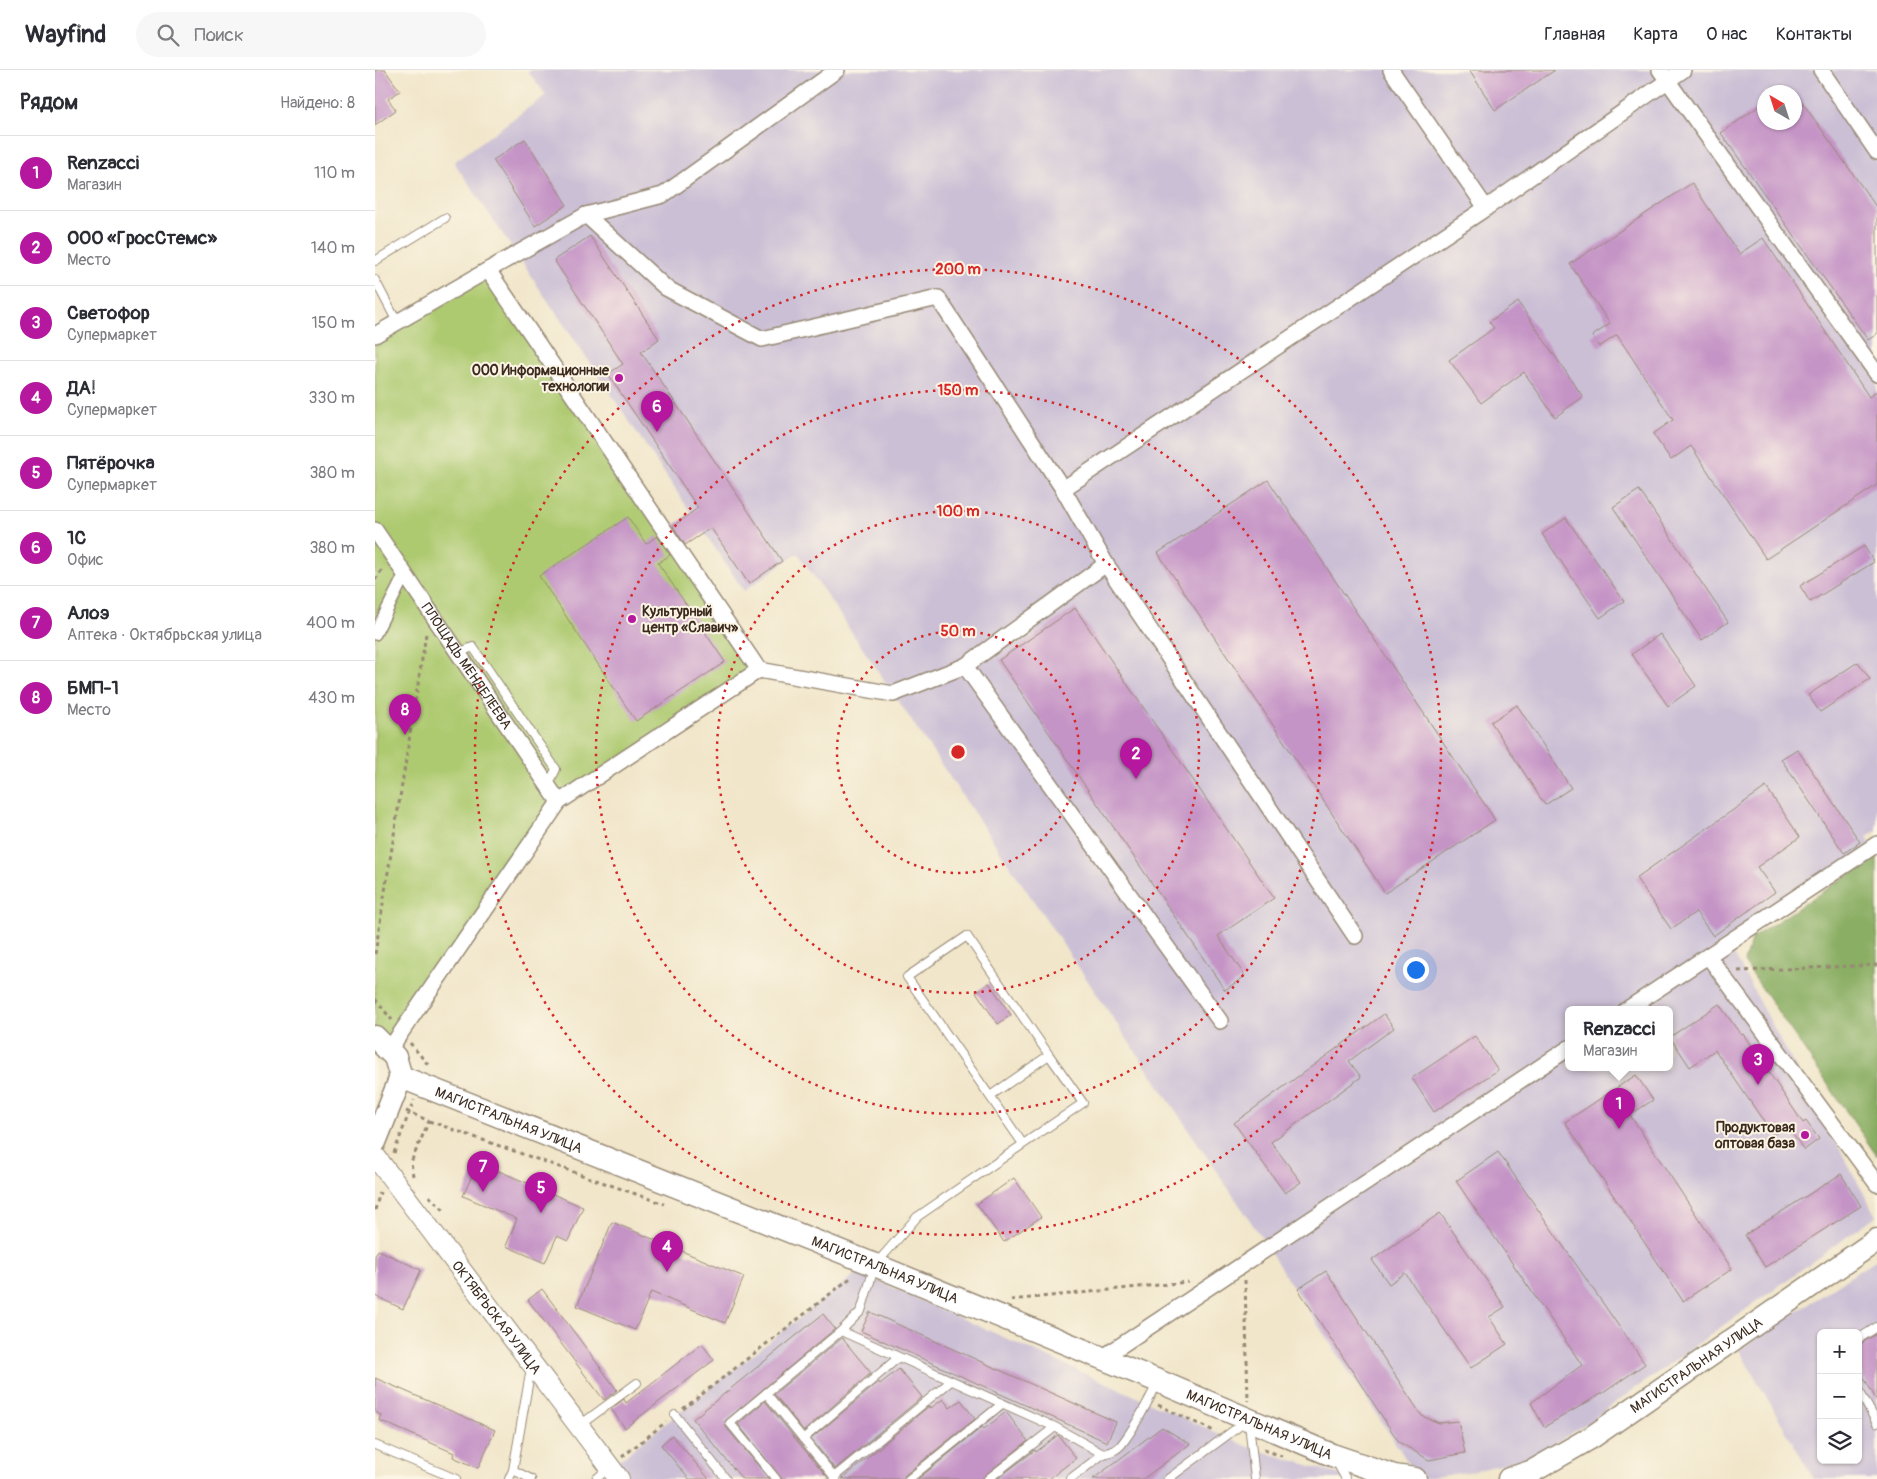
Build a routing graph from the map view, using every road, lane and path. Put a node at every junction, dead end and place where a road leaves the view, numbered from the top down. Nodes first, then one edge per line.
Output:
1 (837, 70) edge
2 (1391, 70) edge
3 (1683, 70) edge
4 (1821, 70) edge
5 (1663, 75) edge
6 (1877, 152) edge
7 (1486, 208) junction
8 (586, 216) junction
9 (445, 218) dead end
10 (375, 261) edge
11 (488, 270) junction
12 (375, 280) edge
13 (397, 322) junction
14 (375, 335) edge
15 (1877, 374) edge
16 (1063, 489) junction
17 (375, 530) edge
18 (1107, 564) junction
19 (405, 574) junction
20 (430, 611) junction
21 (375, 634) edge
22 (965, 666) junction
23 (759, 670) junction
24 (559, 802) junction
25 (1877, 844) edge
26 (1355, 936) dead end
27 (375, 954) edge
28 (1708, 956) junction
29 (1877, 964) edge
30 (1720, 972) junction
31 (1632, 1006) edge
32 (1221, 1021) dead end
33 (382, 1044) edge
34 (1565, 1051) edge
35 (1049, 1055) junction
36 (401, 1077) junction
37 (990, 1096) junction
38 (409, 1113) dead end
39 (429, 1121) junction
40 (375, 1142) edge
41 (1023, 1144) junction
42 (375, 1156) edge
43 (414, 1178) dead end
44 (1877, 1184) edge
45 (424, 1191) dead end
46 (671, 1206) dead end
47 (445, 1211) dead end
48 (1877, 1240) edge
49 (1245, 1263) junction
50 (873, 1271) junction
51 (1192, 1281) dead end
52 (1005, 1301) dead end
53 (1877, 1328) edge
54 (841, 1331) junction
55 (1862, 1337) edge
56 (899, 1357) junction
57 (1102, 1358) junction
58 (531, 1365) junction
59 (951, 1381) junction
60 (1159, 1381) junction
61 (637, 1383) dead end
62 (766, 1393) junction
63 (1862, 1396) edge
64 (1149, 1400) junction
65 (1002, 1404) junction
66 (675, 1415) junction
67 (1248, 1419) junction
68 (1877, 1422) edge
69 (579, 1426) junction
70 (1055, 1427) junction
71 (1225, 1436) junction
72 (803, 1439) junction
73 (375, 1445) edge
74 (1251, 1447) junction
75 (1103, 1454) junction
76 (1331, 1455) junction
77 (1288, 1458) dead end
78 (513, 1470) junction
79 (608, 1475) edge
80 (835, 1478) edge
81 (455, 1479) edge
82 (509, 1479) edge
83 (531, 1479) edge
84 (726, 1479) edge
85 (775, 1479) edge
86 (909, 1479) edge
87 (988, 1479) edge
88 (1070, 1479) edge
89 (1168, 1479) edge
90 (1255, 1479) edge
91 (1346, 1479) edge
92 (1415, 1479) edge
93 (1509, 1479) edge

1 - 8 street
2 - 7 street
3 - 5 street
4 - 6 street
5 - 7 street
5 - 15 street
7 - 16 street
8 - 11 street
8 - 16 street
9 - 10 lane
11 - 13 street
11 - 23 street
12 - 13 lane
13 - 14 street
16 - 18 street
17 - 19 street, ПЛОЩАДЬ МЕНДЕЛЕЕВА
18 - 22 street
18 - 26 street
19 - 20 street, ПЛОЩАДЬ МЕНДЕЛЕЕВА
19 - 21 street
20 - 24 street, ПЛОЩАДЬ МЕНДЕЛЕЕВА
20 - 27 path
22 - 23 street
22 - 32 street
23 - 24 street
24 - 33 street
25 - 28 street
28 - 30 street
28 - 31 street
29 - 30 path
30 - 44 street
33 - 36 main road
34 - 49 street
35 - 37 lane
35 - 37 lane
35 - 41 lane
36 - 40 main road
36 - 50 main road, МАГИСТРАЛЬНАЯ УЛИЦА
37 - 41 lane
38 - 39 path
39 - 43 path
39 - 46 path
41 - 50 lane
42 - 58 street, ОКТЯБРЬСКАЯ УЛИЦА
45 - 47 path
48 - 93 main road, МАГИСТРАЛЬНАЯ УЛИЦА
49 - 57 street
49 - 67 path
50 - 54 lane
50 - 57 main road, МАГИСТРАЛЬНАЯ УЛИЦА
50 - 66 path
51 - 52 path
53 - 55 lane
54 - 56 lane
54 - 62 lane
56 - 59 lane
56 - 72 lane
57 - 60 main road, МАГИСТРАЛЬНАЯ УЛИЦА
58 - 69 street, ОКТЯБРЬСКАЯ УЛИЦА
58 - 78 lane
59 - 65 lane
59 - 80 lane
60 - 64 lane
60 - 67 main road, МАГИСТРАЛЬНАЯ УЛИЦА
61 - 69 lane
62 - 72 lane
62 - 85 lane
63 - 68 lane
64 - 71 path
64 - 75 lane
65 - 70 lane
65 - 86 lane
66 - 79 path
66 - 84 lane
67 - 71 lane
67 - 74 lane
67 - 76 main road, МАГИСТРАЛЬНАЯ УЛИЦА
69 - 79 street, ОКТЯБРЬСКАЯ УЛИЦА
70 - 75 lane
70 - 87 lane
71 - 89 lane
72 - 80 lane
73 - 81 lane
74 - 77 path
74 - 90 lane
75 - 88 lane
76 - 91 lane
76 - 92 main road, МАГИСТРАЛЬНАЯ УЛИЦА
78 - 82 lane
78 - 83 lane

